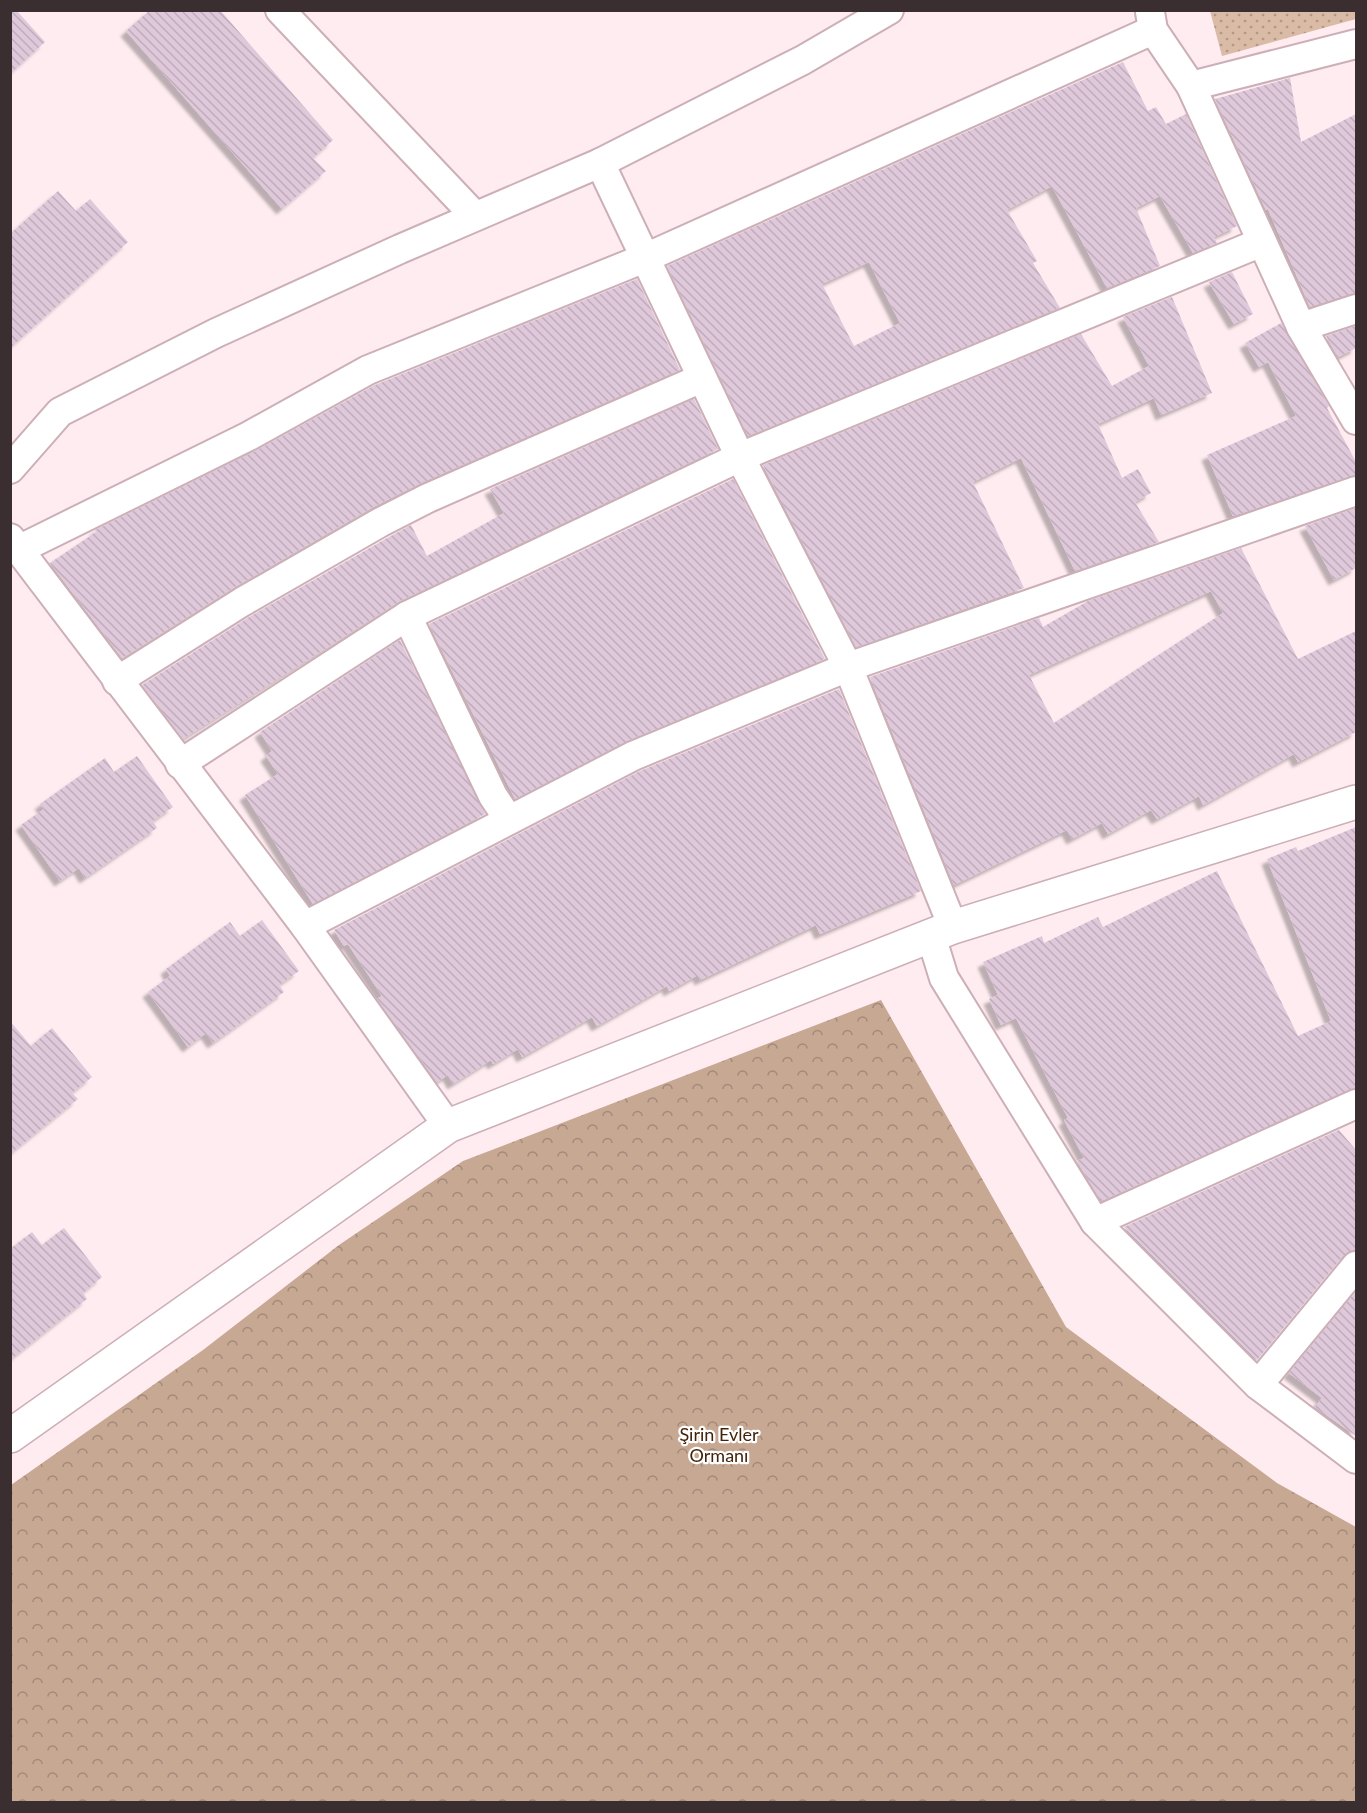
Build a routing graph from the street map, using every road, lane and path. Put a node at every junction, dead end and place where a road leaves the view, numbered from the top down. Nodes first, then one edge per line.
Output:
1 (280, 10) edge
2 (889, 10) edge
3 (1151, 20) edge
4 (1356, 44) edge
5 (1191, 86) junction
6 (600, 163) junction
7 (475, 216) junction
8 (1262, 242) junction
9 (645, 258) junction
10 (1356, 309) edge
11 (1301, 327) junction
12 (702, 378) junction
13 (1356, 420) edge
14 (740, 457) junction
15 (10, 469) edge
16 (1356, 491) edge
17 (14, 544) edge
18 (406, 616) junction
19 (848, 668) junction
20 (117, 681) junction
21 (180, 764) junction
22 (1356, 802) edge
23 (509, 820) junction
24 (305, 926) junction
25 (942, 932) junction
26 (1351, 1115) edge
27 (448, 1126) junction
28 (1095, 1222) junction
29 (1356, 1266) edge
30 (1258, 1385) junction
31 (10, 1436) edge
32 (1356, 1459) edge

1 - 7 street
2 - 6 street
3 - 5 street
3 - 9 street
4 - 5 street
5 - 8 street
6 - 7 street
6 - 9 street
7 - 15 street
8 - 11 street
8 - 14 street
9 - 12 street
9 - 17 street
10 - 11 street
11 - 13 street
12 - 14 street
12 - 20 street
14 - 18 street
14 - 19 street
16 - 19 street
17 - 20 street
18 - 21 street
18 - 23 street
19 - 23 street
19 - 25 street
20 - 21 street
21 - 24 street
22 - 25 street
23 - 24 street
24 - 27 street
25 - 27 street
25 - 28 street
26 - 28 street
27 - 31 street
28 - 30 street
29 - 30 street
30 - 32 street

